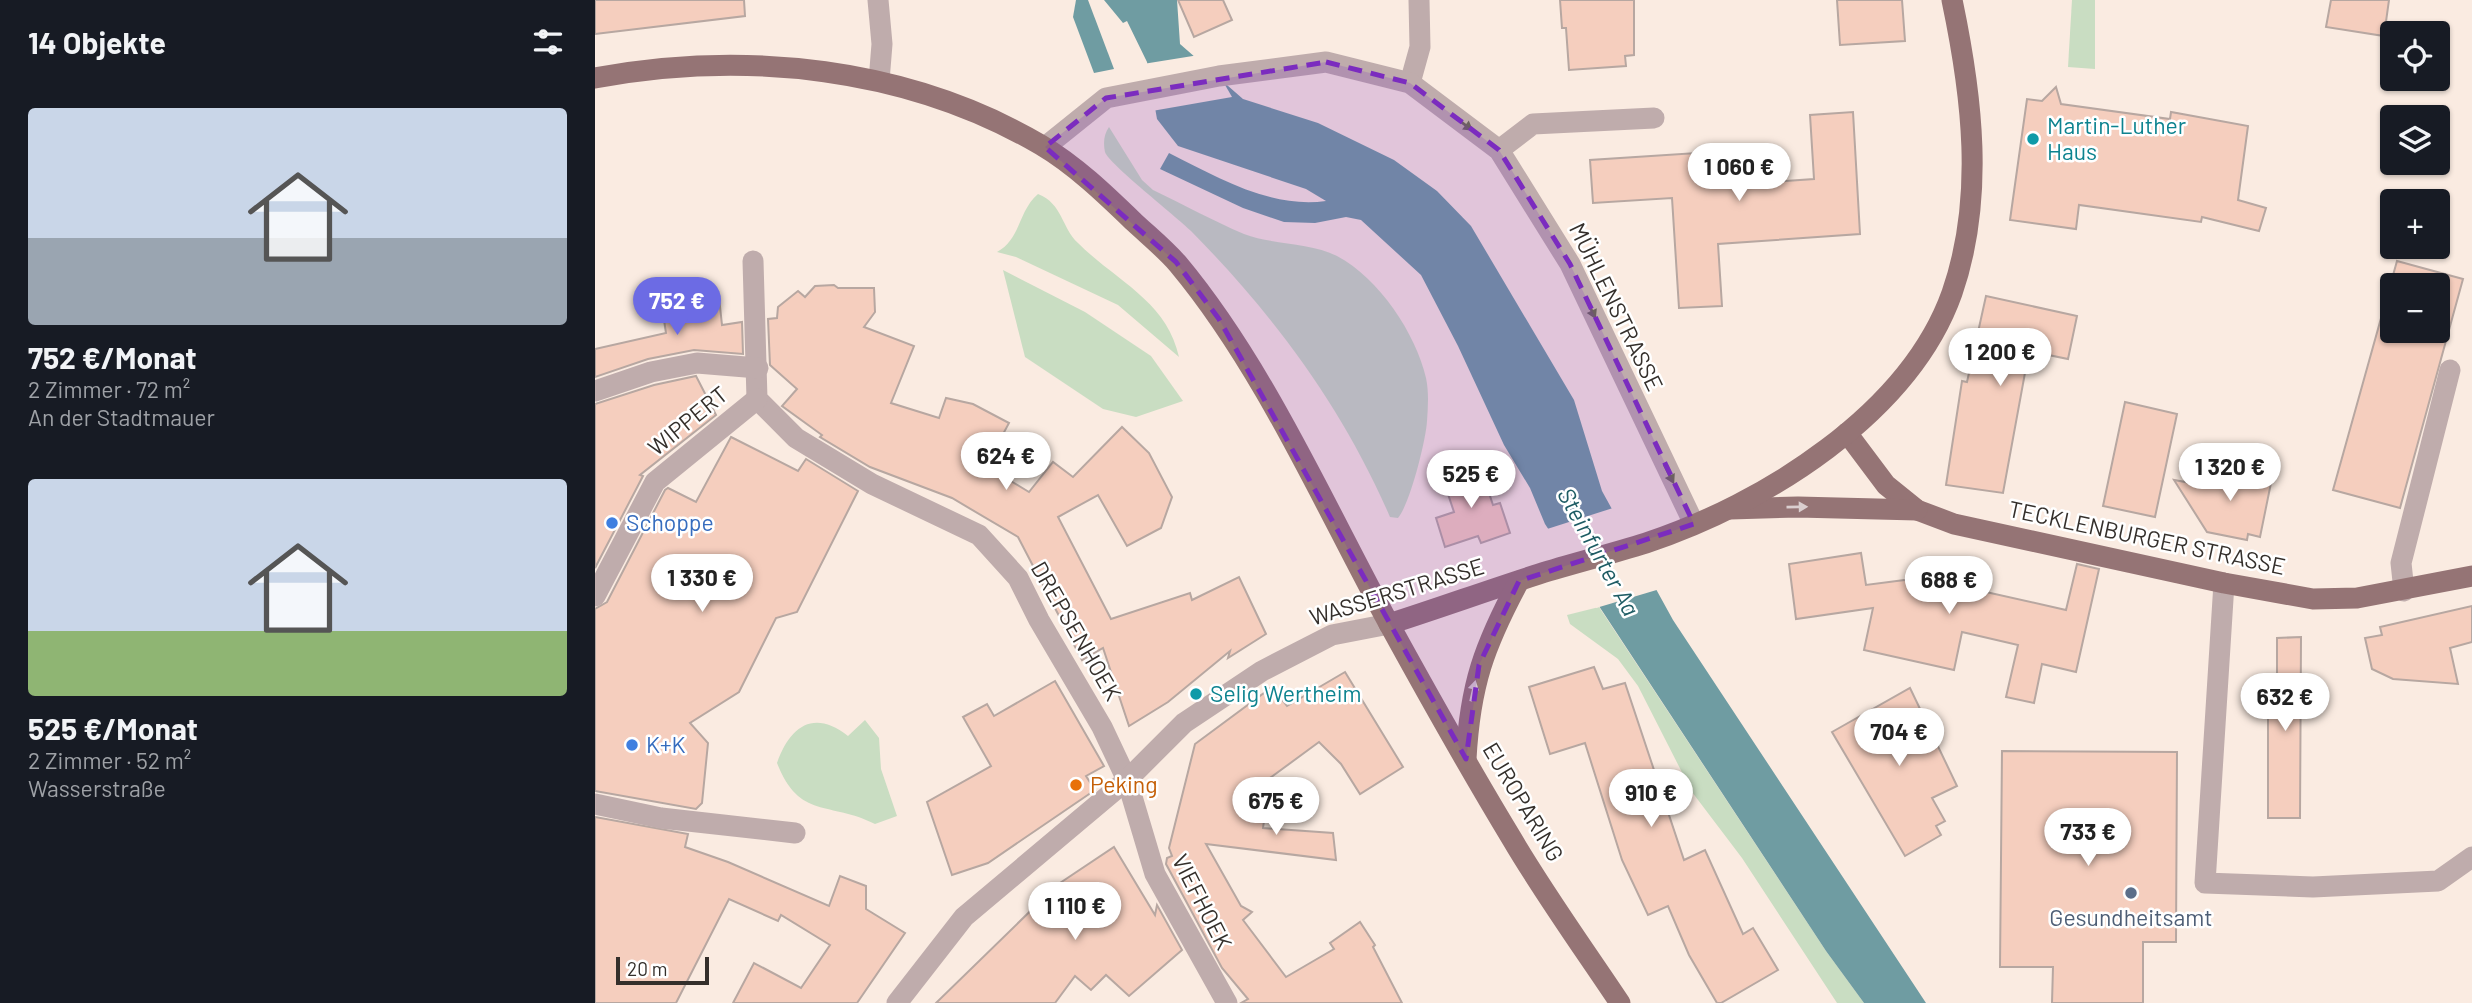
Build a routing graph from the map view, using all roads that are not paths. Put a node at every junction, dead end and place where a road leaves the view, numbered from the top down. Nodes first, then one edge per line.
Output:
1 (878, 0) edge
2 (1419, 0) edge
3 (1952, 0) edge
4 (595, 78) edge
5 (880, 81) junction
6 (1410, 83) junction
7 (1654, 118) dead end
8 (1045, 147) junction
9 (1499, 150) junction
10 (753, 261) dead end
11 (758, 368) junction
12 (2450, 370) dead end
13 (595, 391) edge
14 (757, 399) junction
15 (1847, 433) junction
16 (1729, 509) junction
17 (1917, 510) junction
18 (1694, 524) junction
19 (2472, 576) edge
20 (1528, 578) junction
21 (2224, 583) junction
22 (2404, 592) junction
23 (595, 596) edge
24 (1389, 624) junction
25 (1466, 759) junction
26 (1127, 780) junction
27 (595, 804) edge
28 (795, 833) dead end
29 (2472, 857) edge
30 (897, 1003) edge
31 (1227, 1003) edge
32 (1620, 1003) edge

1 - 5 street
2 - 6 street
3 - 15 main road, WASSERSTRASSE
4 - 5 main road
5 - 8 main road
6 - 8 street, MÜHLENSTRASSE
6 -> 9 street, MÜHLENSTRASSE
7 - 9 street
8 - 24 main road
9 -> 18 street, MÜHLENSTRASSE
10 - 11 street
11 - 13 street
11 - 14 street
12 - 22 street
14 - 23 street, WIPPERT
14 - 26 street, DREPSENHOEK
15 - 16 main road, WASSERSTRASSE
15 - 17 main road, TECKLENBURGER STRASSE
16 -> 17 main road
16 - 18 main road, WASSERSTRASSE
17 - 21 main road, TECKLENBURGER STRASSE
18 - 20 main road, WASSERSTRASSE
19 - 22 main road, TECKLENBURGER STRASSE
20 - 24 main road, WASSERSTRASSE
25 -> 20 main road
21 - 22 main road, TECKLENBURGER STRASSE
21 - 29 street
24 - 25 main road, EUROPARING
24 - 26 street, WASSERSTRASSE
25 - 32 main road, EUROPARING
26 - 30 street, WASSERSTRASSE
26 - 31 street, VIEFHOEK
27 - 28 street

